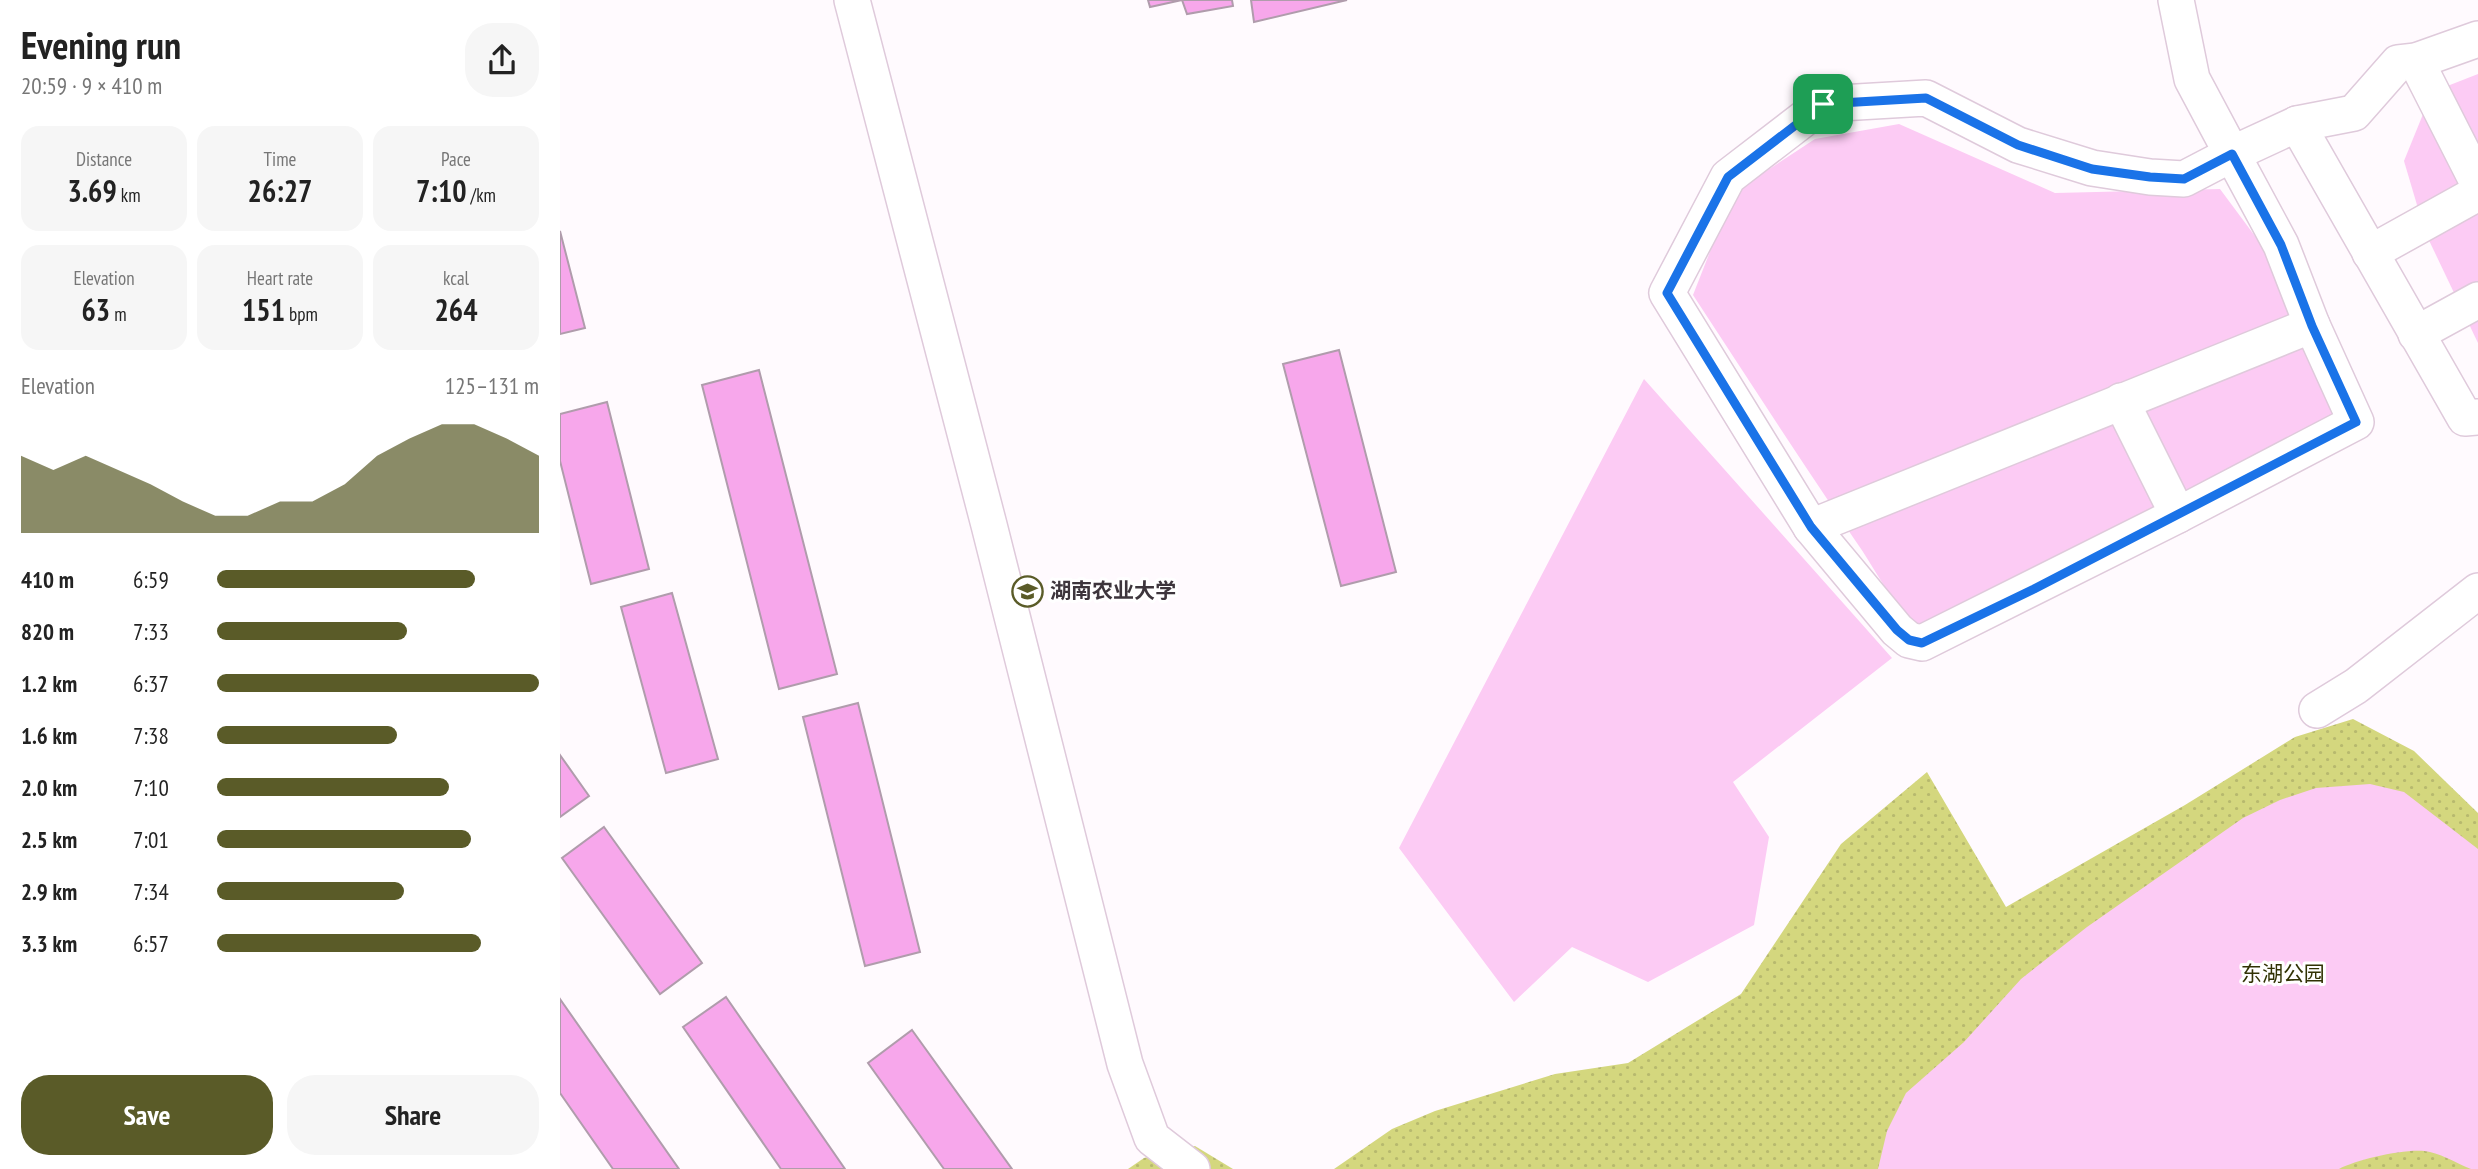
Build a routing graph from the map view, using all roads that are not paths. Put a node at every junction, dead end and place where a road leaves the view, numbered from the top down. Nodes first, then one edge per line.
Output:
1 (852, 0) edge
2 (2176, 0) edge
3 (2478, 39) edge
4 (2420, 70) junction
5 (2297, 124) junction
6 (2232, 154) junction
7 (2478, 183) edge
8 (2478, 193) edge
9 (2370, 253) junction
10 (2465, 307) edge
11 (2311, 326) junction
12 (2416, 334) junction
13 (2121, 401) junction
14 (2478, 417) edge
15 (2177, 514) junction
16 (1820, 523) junction
17 (2478, 591) edge
18 (2317, 710) dead end
19 (1192, 1169) edge

1 - 19 street
2 - 6 street
3 - 4 street
4 - 5 street
4 - 7 street
5 - 6 street
5 - 9 street
6 - 11 street
6 - 16 street
8 - 9 street
9 - 12 street
10 - 12 street
11 - 13 street
11 - 15 street
12 - 14 street
13 - 15 street
13 - 16 street
15 - 16 street
17 - 18 street

